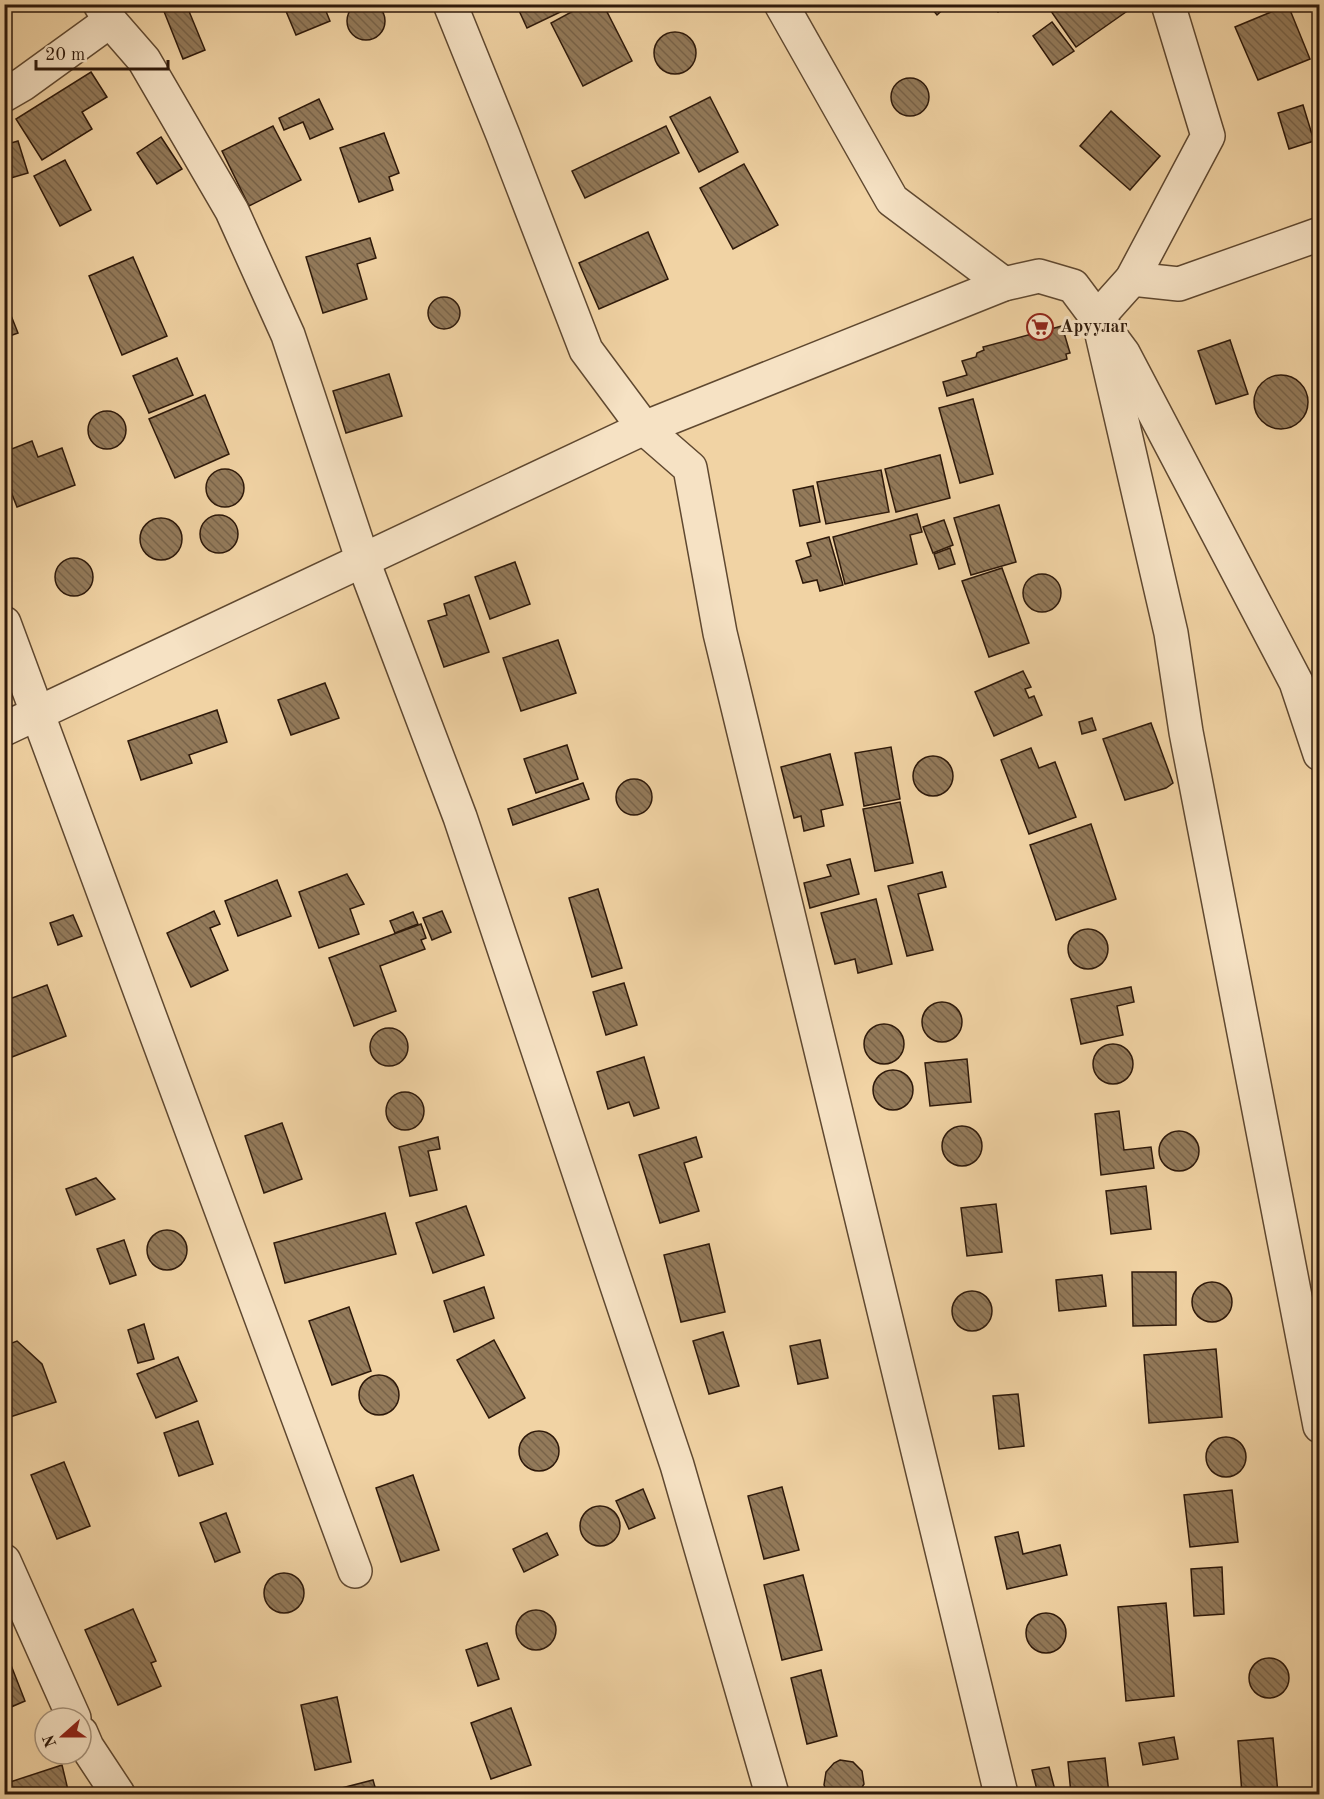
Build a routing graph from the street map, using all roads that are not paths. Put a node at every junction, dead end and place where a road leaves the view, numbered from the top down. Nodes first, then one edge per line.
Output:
1 (450, 4) edge
2 (781, 4) edge
3 (1168, 4) edge
4 (105, 13) edge
5 (4, 95) edge
6 (1320, 234) edge
7 (1132, 279) junction
8 (1004, 284) junction
9 (1098, 317) junction
10 (644, 428) junction
11 (363, 561) junction
12 (4, 623) edge
13 (39, 712) junction
14 (4, 729) edge
15 (1320, 754) edge
16 (1320, 1426) edge
17 (4, 1561) edge
18 (355, 1571) dead end
19 (69, 1706) edge
20 (93, 1756) edge
21 (118, 1794) edge
22 (772, 1794) edge
23 (1001, 1794) edge

1 - 10 street
2 - 8 street
3 - 7 street
4 - 5 street
4 - 11 street
6 - 7 street
7 - 9 street
8 - 9 street
8 - 10 street
9 - 15 street
9 - 16 street
10 - 11 street
10 - 23 street
11 - 13 street
11 - 22 street
12 - 13 street
13 - 14 street
13 - 18 street
17 - 19 street
20 - 21 street

